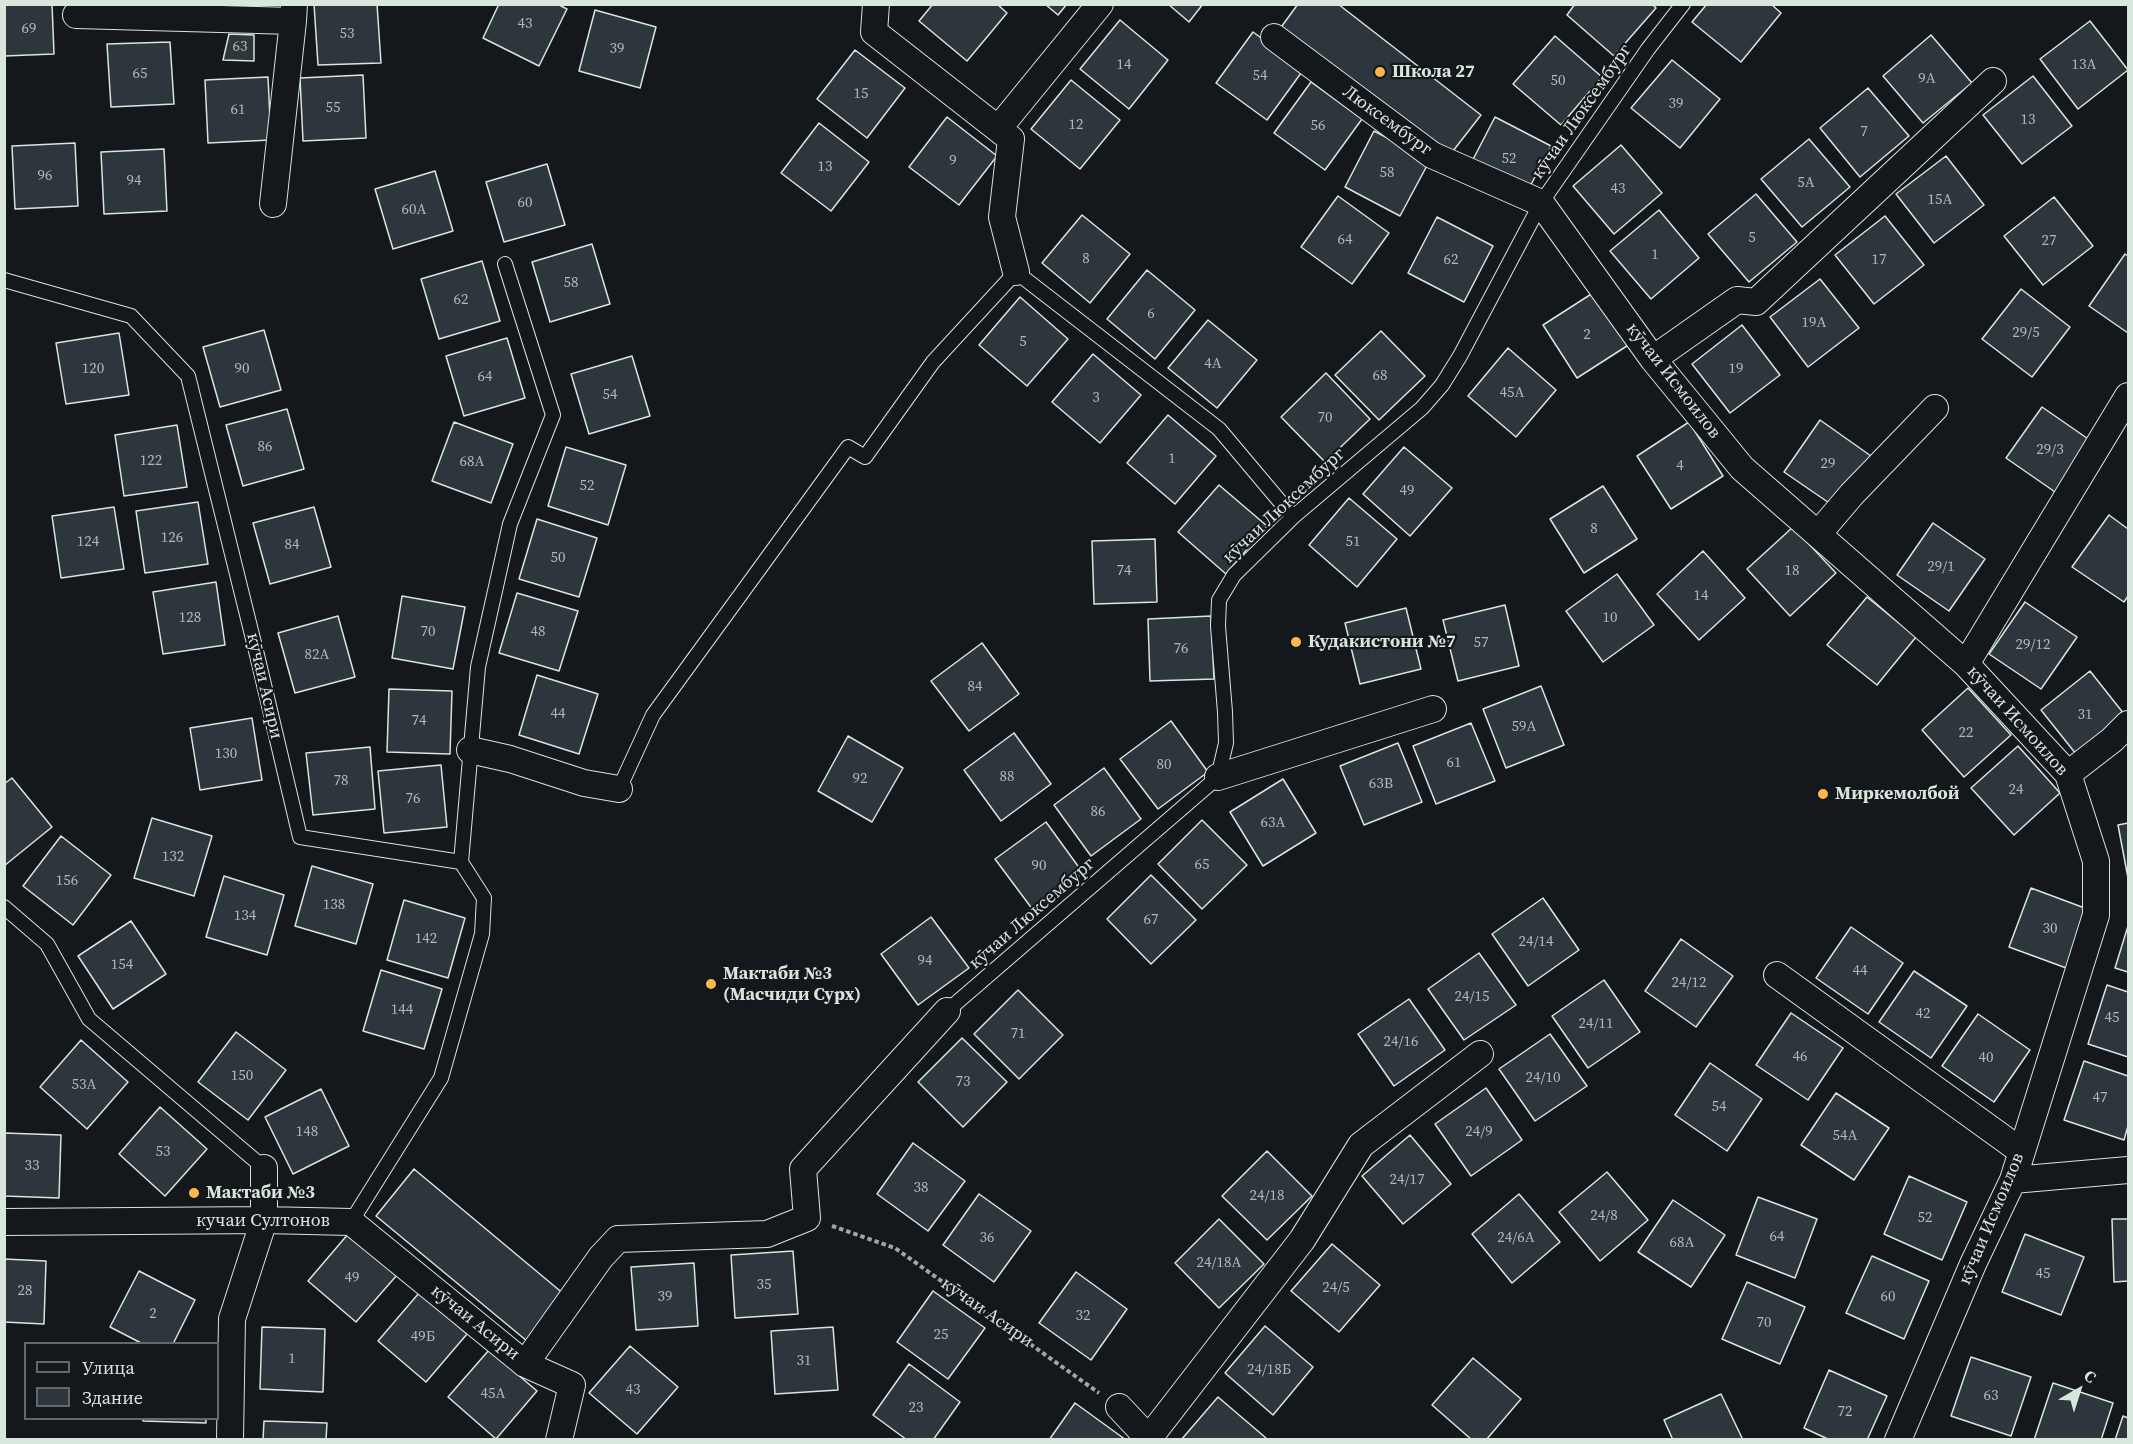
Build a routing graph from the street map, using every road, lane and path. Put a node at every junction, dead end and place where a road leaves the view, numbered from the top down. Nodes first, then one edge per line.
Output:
1 (876, 4) edge
2 (1100, 4) edge
3 (1683, 4) edge
4 (293, 13) edge
5 (75, 15) dead end
6 (1274, 37) dead end
7 (1993, 81) dead end
8 (998, 129) junction
9 (1541, 203) junction
10 (273, 204) dead end
11 (505, 264) dead end
12 (1016, 272) junction
13 (4, 280) edge
14 (1653, 359) junction
15 (2128, 396) edge
16 (1935, 408) dead end
17 (1293, 517) junction
18 (1818, 534) junction
19 (1966, 664) junction
20 (1433, 709) dead end
21 (2128, 724) edge
22 (470, 750) junction
23 (2068, 774) junction
24 (1218, 777) junction
25 (619, 789) joint
26 (462, 862) junction
27 (4, 907) edge
28 (1777, 975) dead end
29 (947, 1011) joint
30 (1480, 1054) dead end
31 (2021, 1151) junction
32 (264, 1168) joint
33 (2128, 1170) edge
34 (2013, 1179) junction
35 (807, 1218) junction
36 (264, 1220) junction
37 (4, 1222) edge
38 (351, 1222) junction
39 (525, 1364) junction
40 (1119, 1407) joint
41 (1149, 1439) edge
42 (230, 1440) edge
43 (559, 1440) edge
44 (1898, 1440) edge

1 - 8 street
2 - 8 street
3 - 9 lane, кӯчаи Люксембург
4 - 5 street
4 - 10 street
6 - 9 street, Люксембург
7 - 14 street
8 - 12 street
9 - 14 street, кӯчаи Исмоилов
9 - 17 lane, кӯчаи Люксембург
11 - 22 lane
12 - 17 lane
12 - 25 lane
13 - 26 lane, кӯчаи Асири
14 - 18 street, кӯчаи Исмоилов
15 - 19 street
16 - 18 street
17 - 24 lane, кӯчаи Люксембург
18 - 19 street, кӯчаи Исмоилов
19 - 23 street, кӯчаи Исмоилов
20 - 24 street
21 - 23 street
22 - 25 street
22 - 26 lane
23 - 31 street, кӯчаи Исмоилов
24 - 29 lane, кӯчаи Люксембург
26 - 38 lane, кучаи Султонов
27 - 32 lane
28 - 31 street
29 - 35 street
30 - 41 street
31 - 34 street, кӯчаи Исмоилов
32 - 36 street
33 - 34 street
34 - 44 street, кӯчаи Исмоилов
35 - 39 street, кӯчаи Асири
35 - 40 path, кӯчаи Асири
36 - 37 street, кучаи Султонов
36 - 38 street, кучаи Султонов
36 - 42 street
38 - 39 street, кӯчаи Асири
39 - 43 street
40 - 41 street

